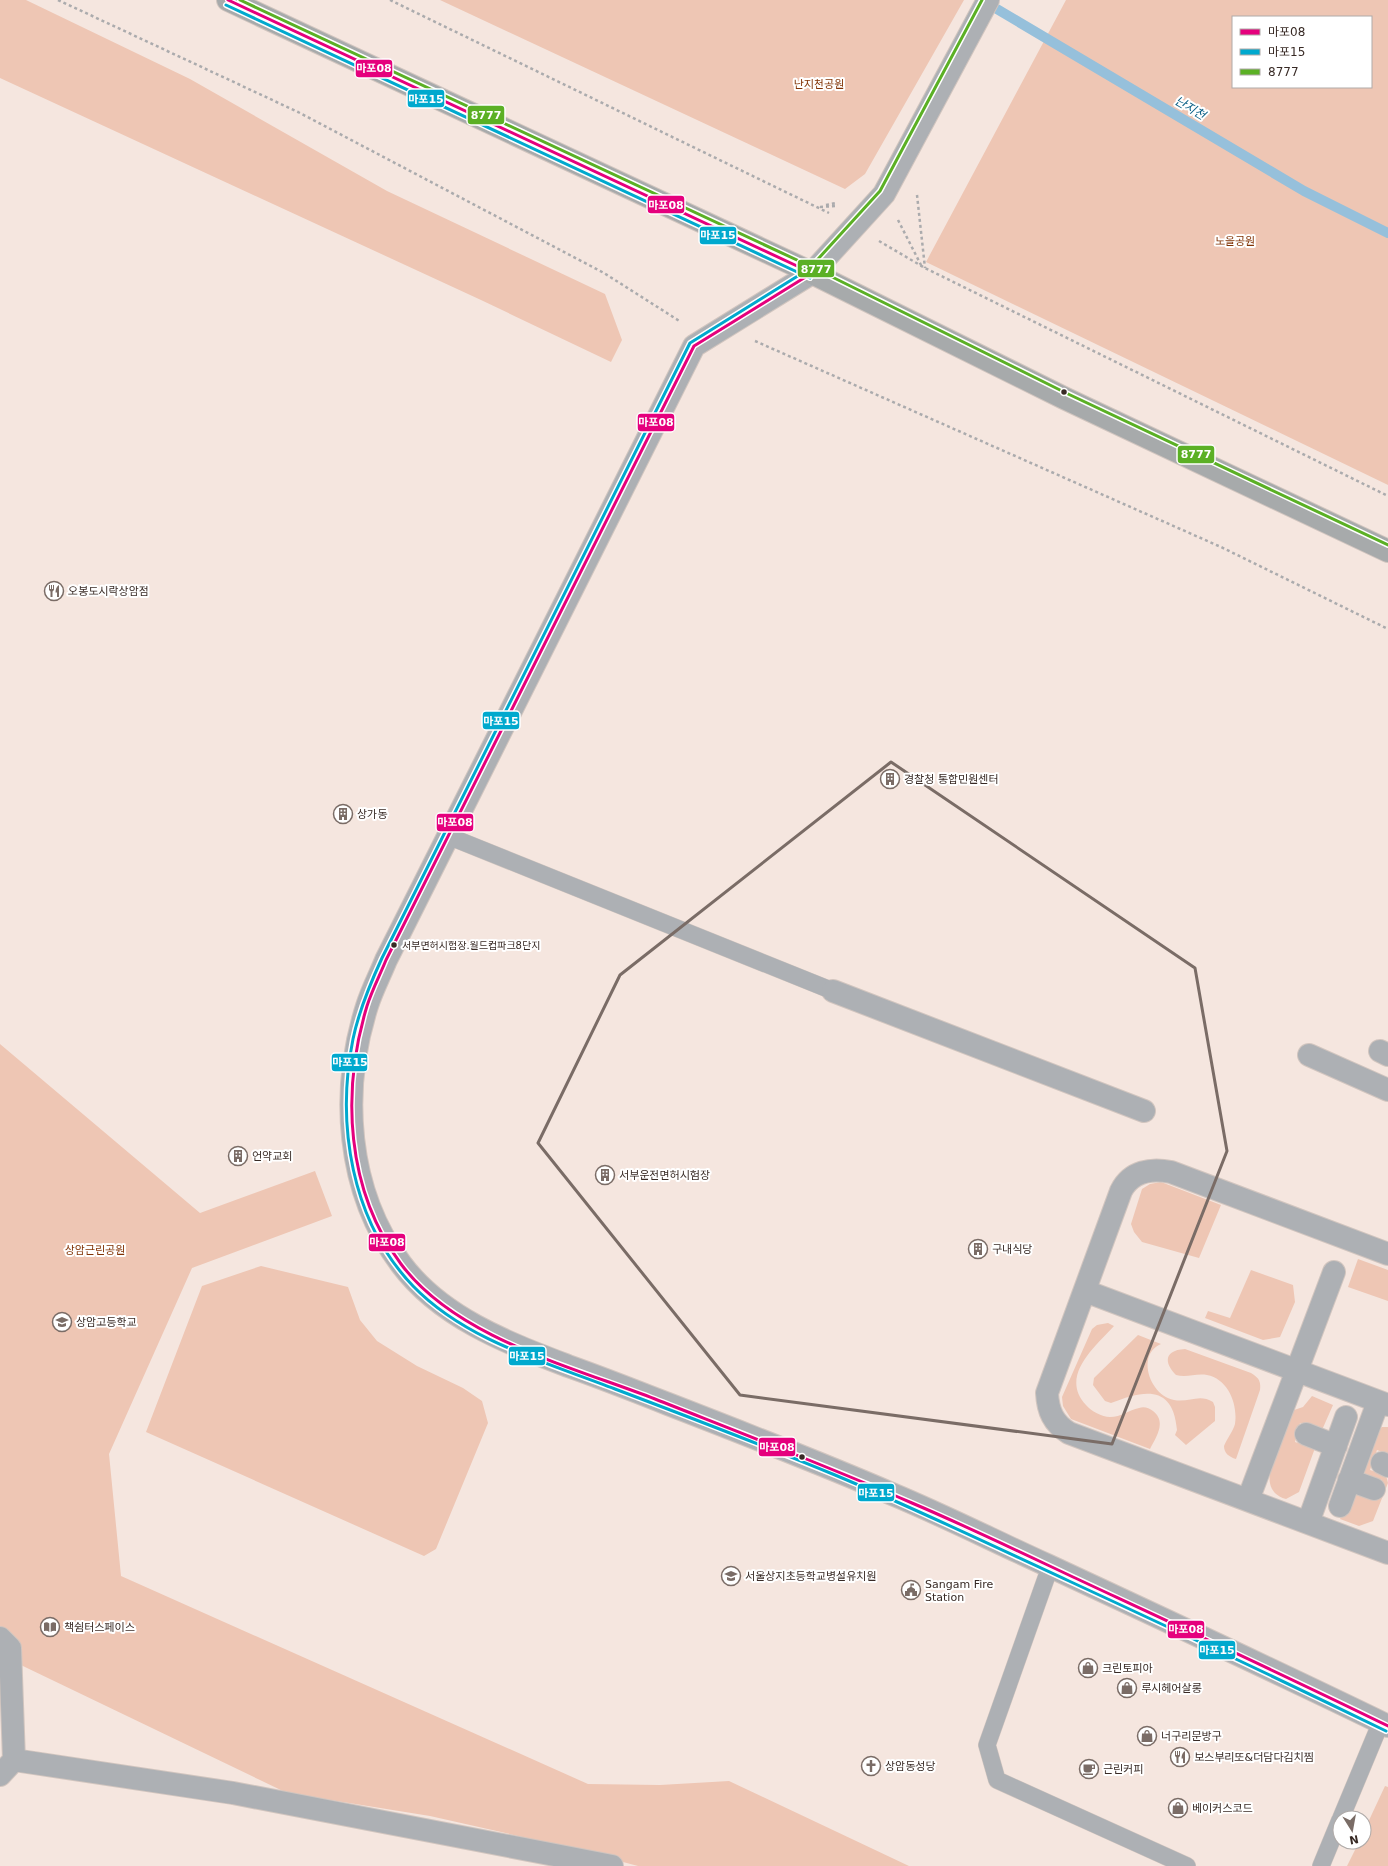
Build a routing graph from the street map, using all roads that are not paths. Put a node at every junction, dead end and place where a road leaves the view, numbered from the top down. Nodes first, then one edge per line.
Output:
1 (228, 0) edge
2 (988, 0) edge
3 (812, 273) junction
4 (1388, 551) edge
5 (448, 836) junction
6 (833, 992) joint
7 (1309, 1055) dead end
8 (1388, 1090) edge
9 (1144, 1112) dead end
10 (1388, 1254) edge
11 (1334, 1272) dead end
12 (1085, 1291) junction
13 (1296, 1370) junction
14 (1383, 1404) edge
15 (1346, 1417) dead end
16 (1306, 1434) dead end
17 (1336, 1446) junction
18 (1349, 1480) junction
19 (1374, 1489) dead end
20 (1248, 1500) junction
21 (1340, 1506) dead end
22 (1308, 1523) junction
23 (1386, 1547) edge
24 (1050, 1567) junction
25 (0, 1638) edge
26 (1385, 1724) edge
27 (7, 1768) edge
28 (1344, 1810) edge
29 (1332, 1839) edge
30 (612, 1866) edge
31 (1187, 1866) edge
32 (1321, 1866) edge

1 - 3 main road
2 - 3 street
3 - 4 main road
3 - 5 street
5 - 6 lane
5 - 24 street
6 - 9 street
7 - 8 street
10 - 12 street
11 - 13 street
12 - 13 street
12 - 20 street
13 - 14 street
13 - 20 street
14 - 18 street
15 - 17 street
16 - 17 street
17 - 22 street
18 - 19 street
18 - 21 street
20 - 22 street
22 - 23 street
24 - 26 street
24 - 31 lane
25 - 27 street
26 - 28 lane
27 - 30 street
29 - 32 lane

